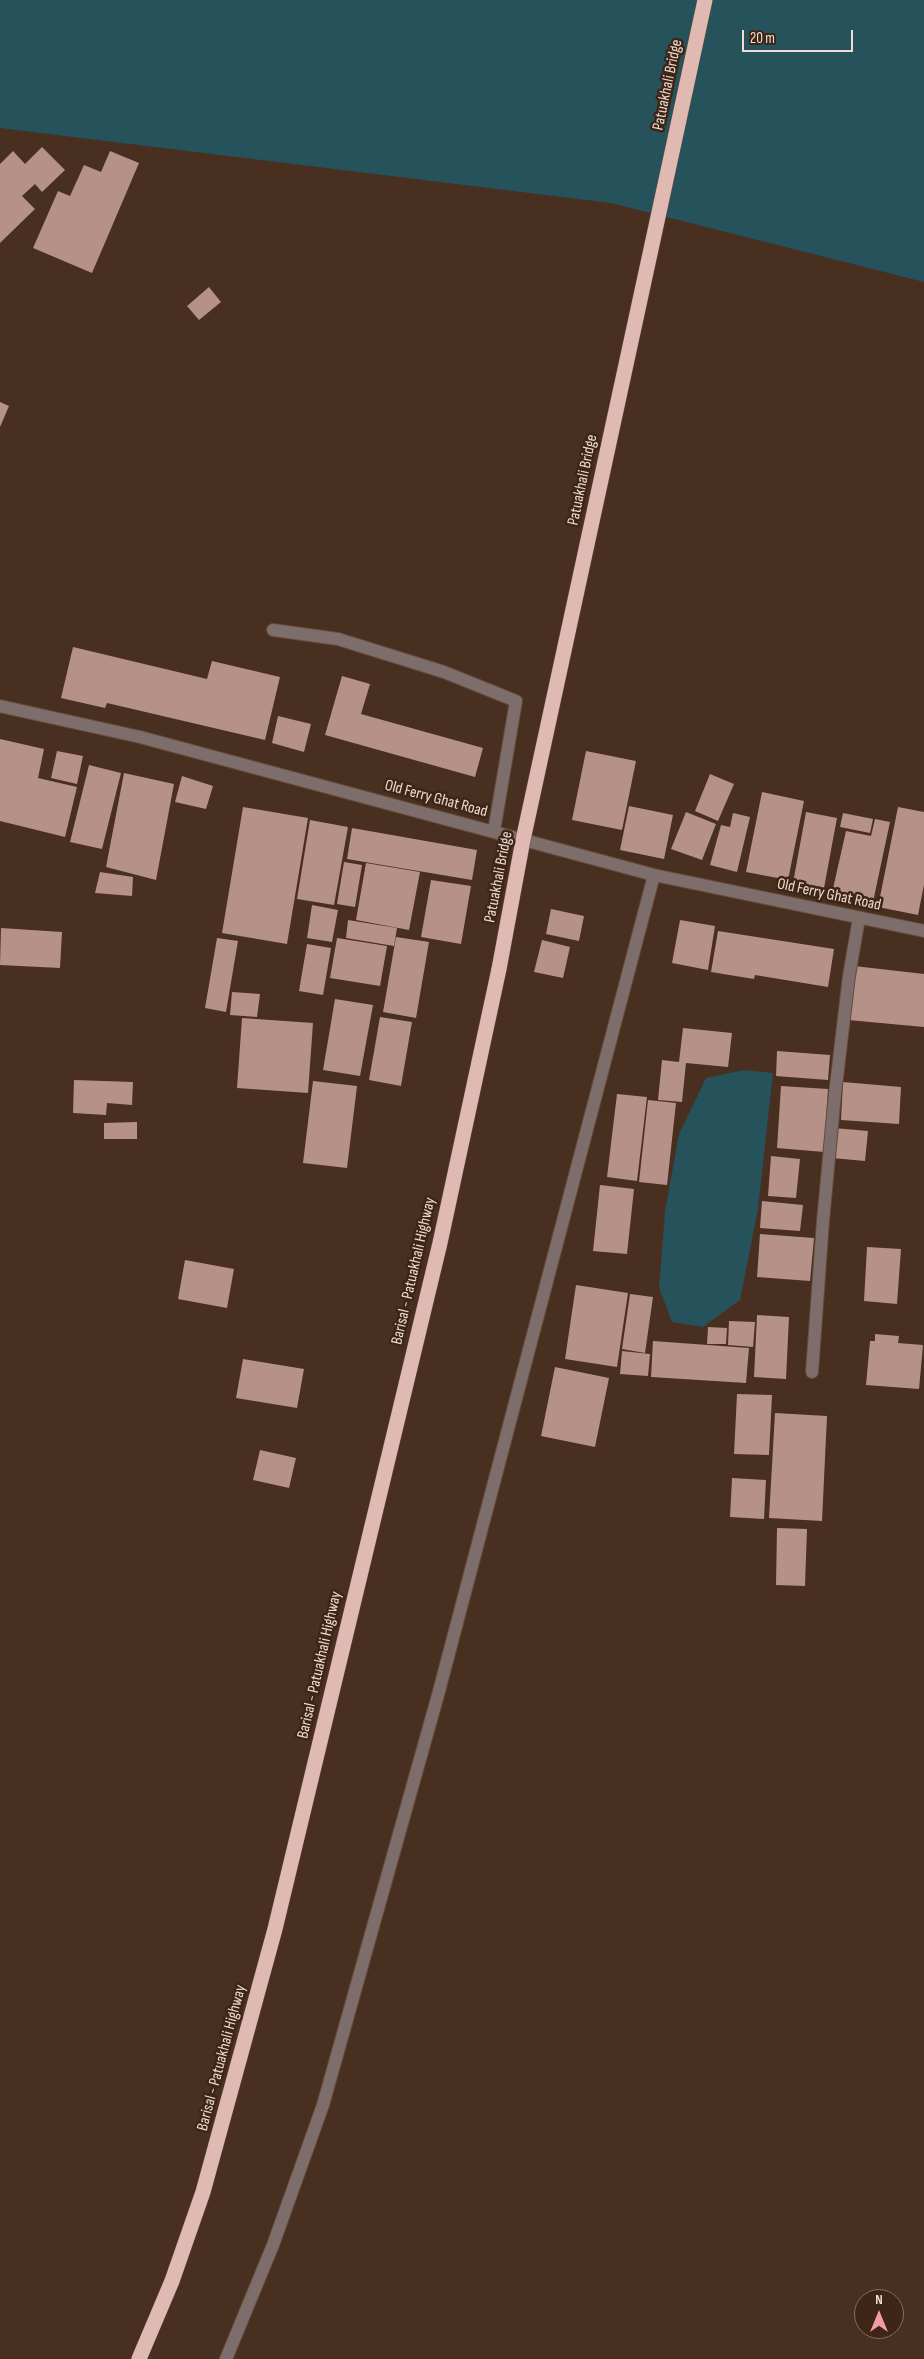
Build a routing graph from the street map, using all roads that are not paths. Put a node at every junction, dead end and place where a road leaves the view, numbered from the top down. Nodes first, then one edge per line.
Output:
1 (705, 0) edge
2 (273, 630) dead end
3 (0, 706) edge
4 (494, 832) junction
5 (654, 875) junction
6 (859, 918) junction
7 (924, 931) edge
8 (499, 969) joint
9 (812, 1372) dead end
10 (139, 2359) edge
11 (226, 2359) edge

1 - 8 highway, Patuakhali Bridge, bridge
2 - 4 street
3 - 4 street, Old Ferry Ghat Road
4 - 5 street, Old Ferry Ghat Road
5 - 6 street, Old Ferry Ghat Road
5 - 11 street
6 - 7 street, Old Ferry Ghat Road
6 - 9 street
8 - 10 highway, Barisal - Patuakhali Highway

